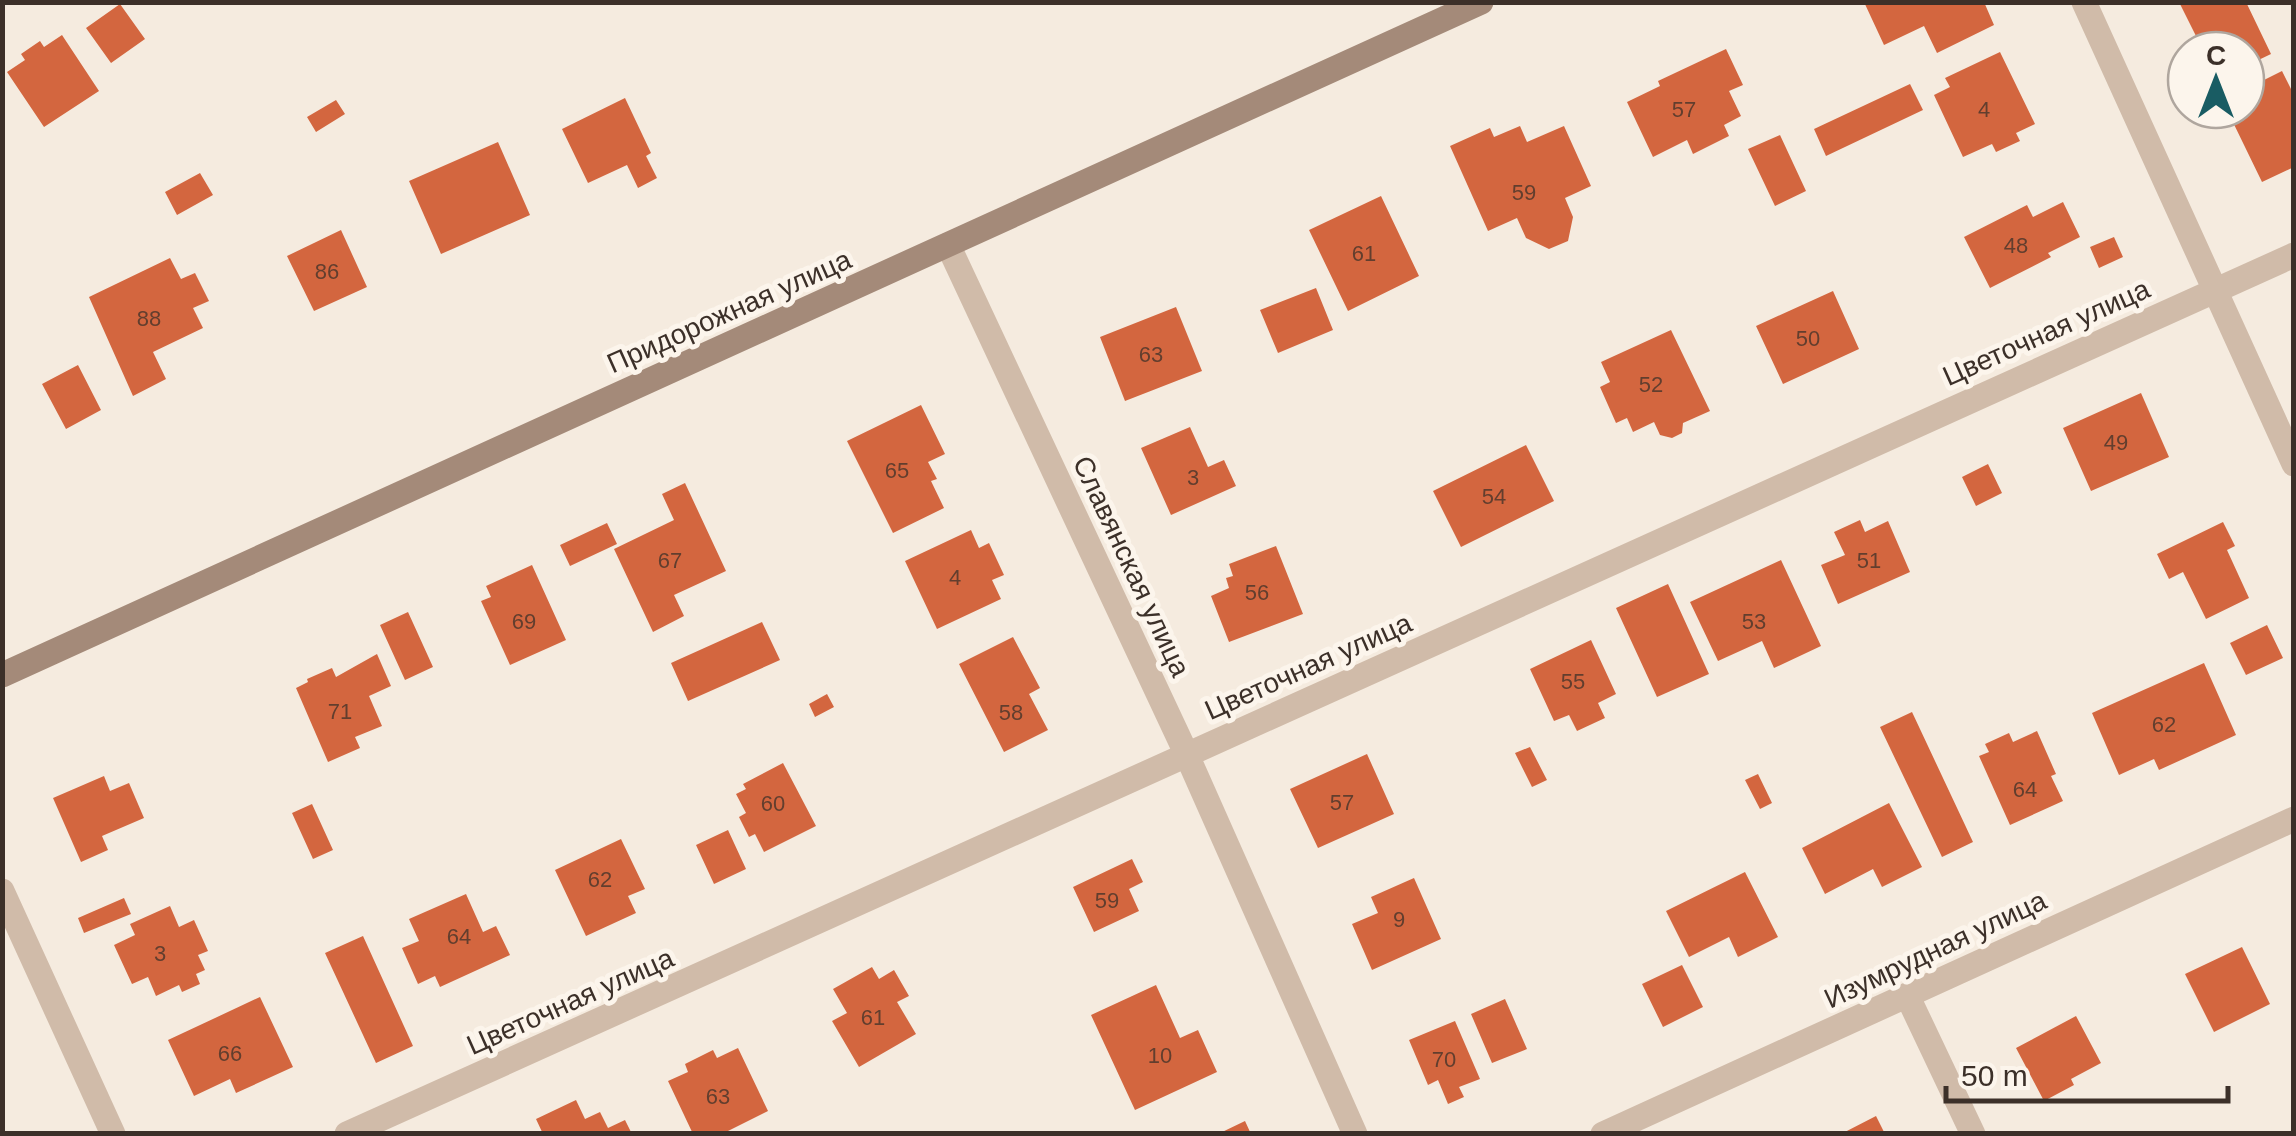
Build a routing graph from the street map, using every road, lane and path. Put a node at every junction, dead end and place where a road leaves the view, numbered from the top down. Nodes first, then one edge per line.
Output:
1 (1481, 2) edge
2 (2084, 2) edge
3 (948, 246) junction
4 (2294, 255) edge
5 (2215, 288) junction
6 (2294, 464) edge
7 (2, 675) edge
8 (1186, 754) junction
9 (2294, 819) edge
10 (2, 891) edge
11 (1908, 995) junction
12 (113, 1134) edge
13 (348, 1134) edge
14 (1355, 1134) edge
15 (1603, 1134) edge
16 (1973, 1134) edge

1 - 3 street, Придорожная улица
2 - 5 street
3 - 7 street, Придорожная улица
3 - 8 street, Славянская улица
4 - 5 street, Цветочная улица
5 - 6 street
5 - 8 street, Цветочная улица
8 - 13 street, Цветочная улица
8 - 14 street, Славянская улица
9 - 11 street, Изумрудная улица
10 - 12 street
11 - 15 street, Изумрудная улица
11 - 16 street

